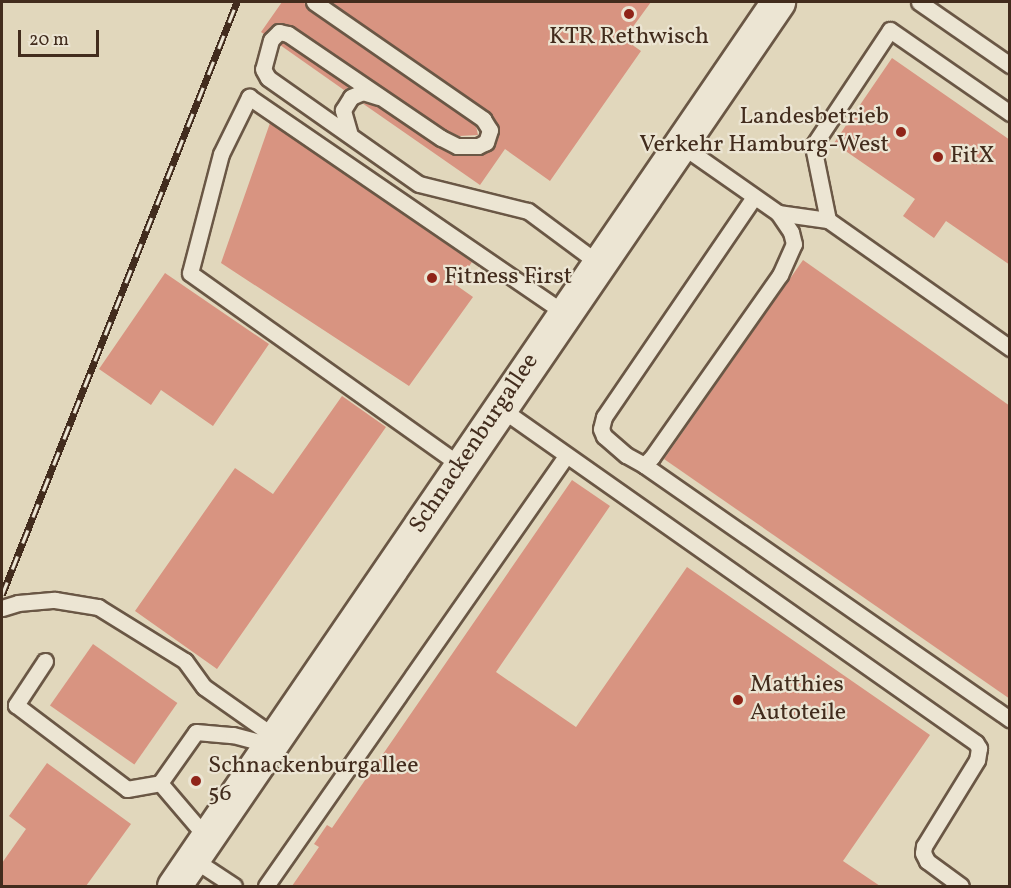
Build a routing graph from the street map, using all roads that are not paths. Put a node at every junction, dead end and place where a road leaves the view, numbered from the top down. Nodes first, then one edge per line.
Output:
1 (314, 2) edge
2 (778, 2) edge
3 (918, 2) edge
4 (1010, 65) edge
5 (383, 98) junction
6 (1010, 113) edge
7 (350, 135) junction
8 (681, 145) junction
9 (754, 197) junction
10 (778, 213) junction
11 (828, 220) junction
12 (598, 263) junction
13 (564, 314) junction
14 (1010, 348) edge
15 (500, 408) junction
16 (566, 456) junction
17 (460, 465) junction
18 (644, 465) junction
19 (2, 608) edge
20 (45, 661) dead end
21 (1010, 719) edge
22 (273, 741) junction
23 (160, 783) junction
24 (200, 848) junction
25 (174, 886) edge
26 (234, 886) edge
27 (266, 886) edge
28 (961, 886) edge

1 - 5 lane
2 - 8 main road, Schnackenburgallee
3 - 4 lane
5 - 7 lane
5 - 7 lane
6 - 11 lane
7 - 12 lane
8 - 9 lane
8 - 12 main road, Schnackenburgallee
9 - 10 lane
9 - 18 lane
10 - 11 lane
10 - 18 lane
11 - 14 lane
12 - 13 main road, Schnackenburgallee
13 - 15 main road, Schnackenburgallee
13 - 17 lane
15 - 16 lane
15 - 17 main road, Schnackenburgallee
16 - 27 lane
16 - 28 lane
17 - 22 main road, Schnackenburgallee
18 - 21 lane
19 - 22 lane
20 - 23 lane
22 - 23 lane
22 - 24 main road, Schnackenburgallee
23 - 24 lane
24 - 25 main road, Schnackenburgallee
24 - 26 lane

